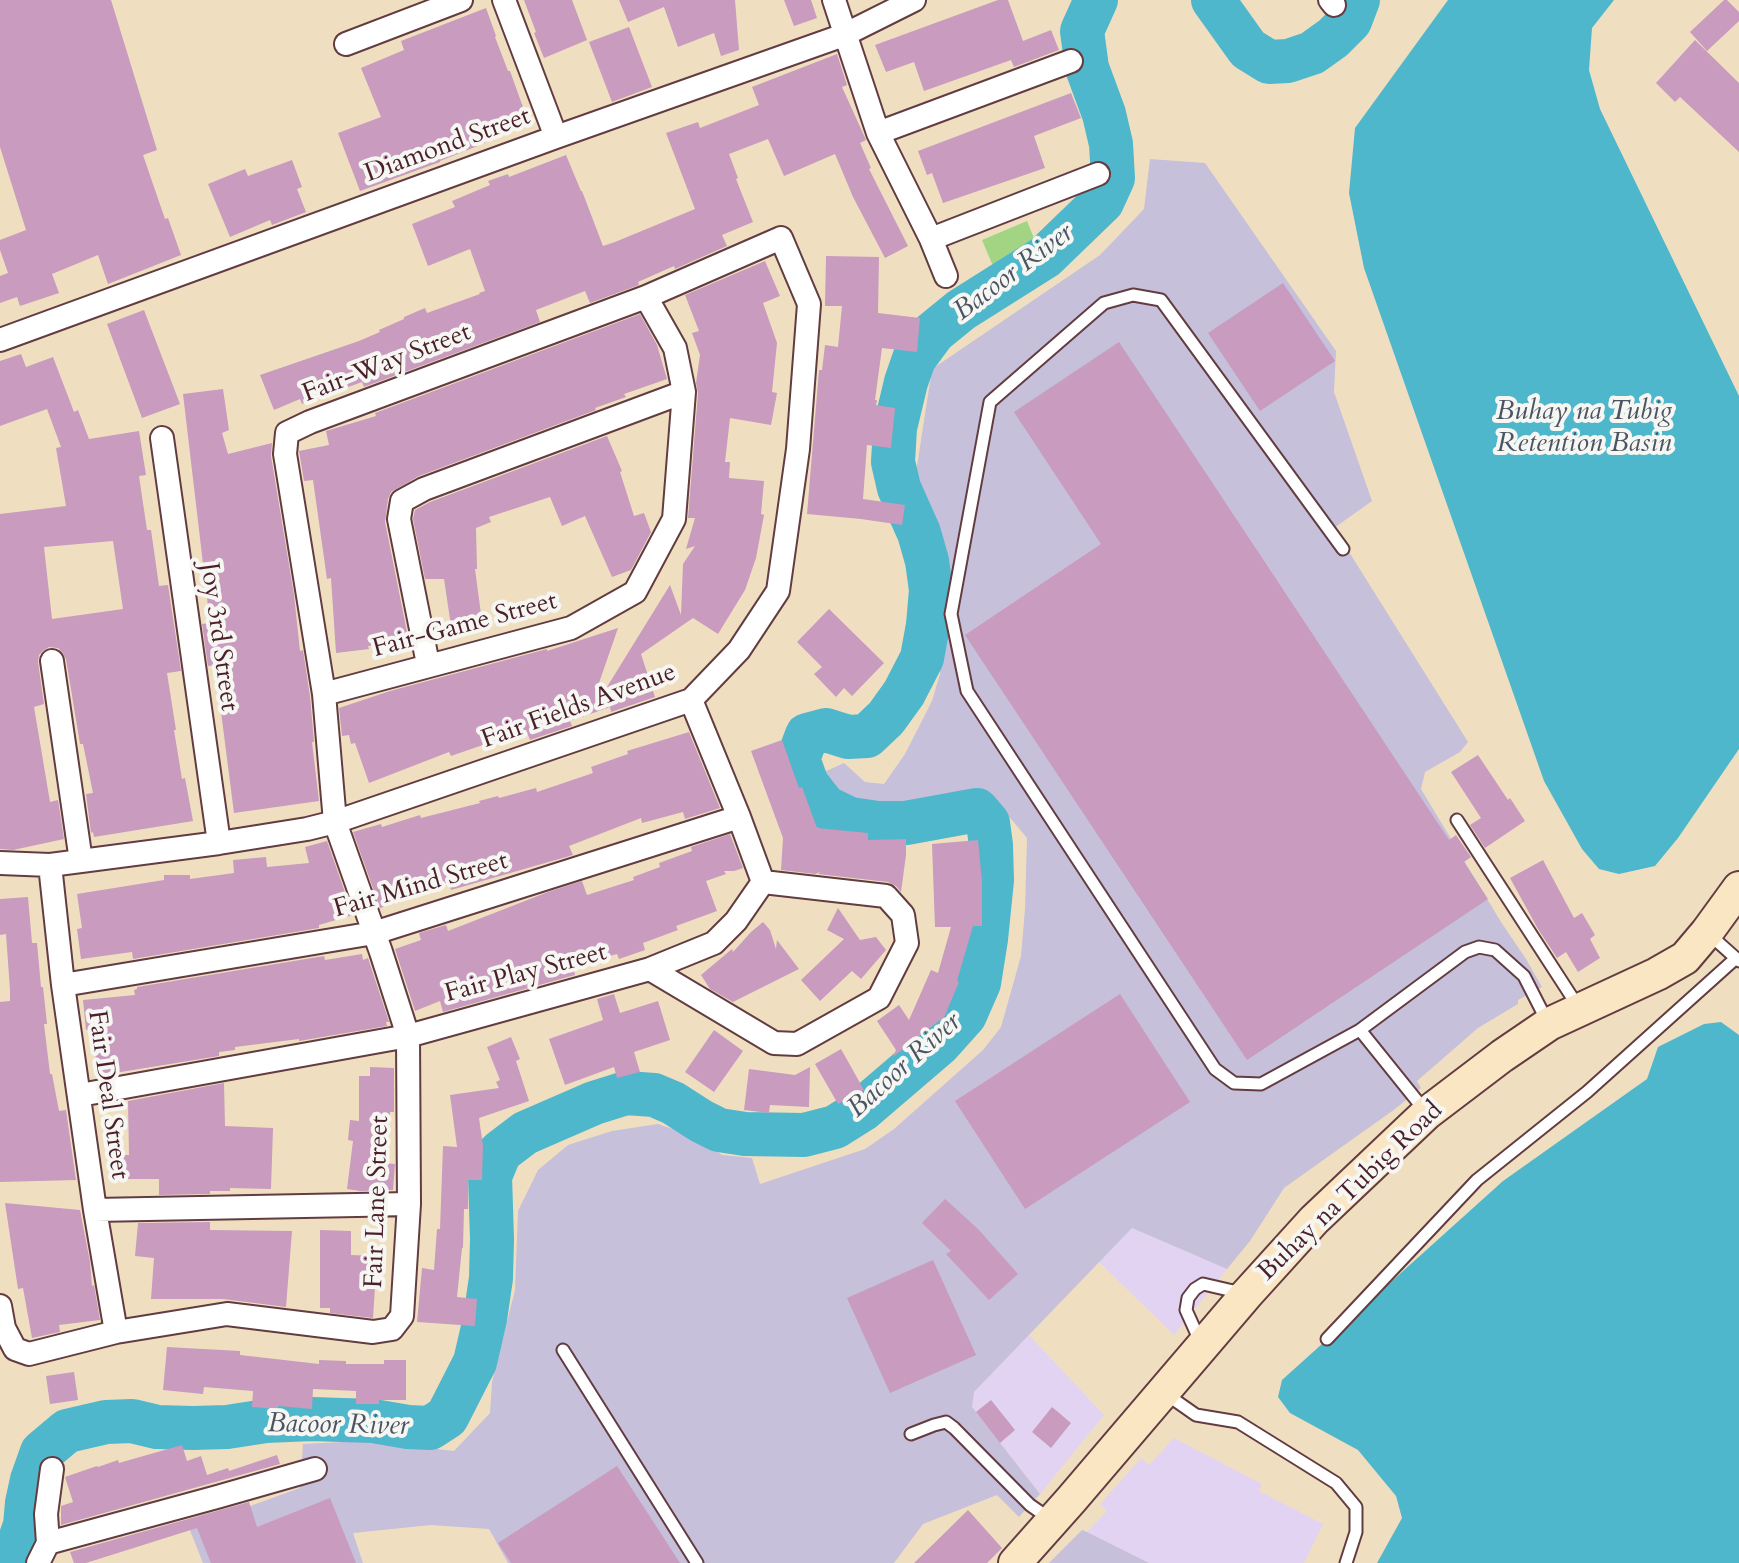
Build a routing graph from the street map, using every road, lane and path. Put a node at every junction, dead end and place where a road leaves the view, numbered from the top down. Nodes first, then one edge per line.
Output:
1 (461, 0) edge
2 (504, 0) edge
3 (834, 0) edge
4 (914, 0) edge
5 (844, 35) junction
6 (346, 44) dead end
7 (1071, 61) dead end
8 (878, 133) junction
9 (556, 137) junction
10 (1098, 174) dead end
11 (781, 238) joint
12 (931, 239) junction
13 (946, 276) dead end
14 (646, 297) junction
15 (0, 340) edge
16 (684, 392) junction
17 (162, 438) dead end
18 (1343, 549) dead end
19 (52, 661) dead end
20 (428, 664) junction
21 (324, 694) junction
22 (691, 700) junction
23 (739, 817) junction
24 (1457, 820) dead end
25 (335, 822) junction
26 (219, 843) junction
27 (81, 861) junction
28 (0, 863) edge
29 (50, 865) junction
30 (763, 882) junction
31 (1739, 888) edge
32 (1707, 932) junction
33 (374, 933) junction
34 (1738, 959) edge
35 (650, 969) junction
36 (63, 985) junction
37 (1579, 1009) junction
38 (1549, 1024) junction
39 (1360, 1030) junction
40 (408, 1036) junction
41 (80, 1095) junction
42 (1427, 1113) junction
43 (409, 1204) junction
44 (95, 1210) junction
45 (1246, 1295) junction
46 (0, 1306) edge
47 (116, 1332) junction
48 (1327, 1339) dead end
49 (1202, 1346) junction
50 (563, 1350) dead end
51 (1163, 1392) junction
52 (911, 1434) dead end
53 (52, 1469) dead end
54 (315, 1469) dead end
55 (1053, 1521) junction
56 (48, 1543) junction
57 (38, 1563) edge
58 (697, 1563) edge
59 (1015, 1563) edge
60 (1346, 1563) edge

1 - 6 street
2 - 9 street
3 - 5 street
4 - 5 street, Diamond Street
5 - 8 street
5 - 9 street, Diamond Street
7 - 8 street
8 - 12 street
9 - 15 street, Diamond Street
10 - 12 street
11 - 14 street, Fair-Way Street
11 - 22 street, Fair Fields Avenue
12 - 13 street
14 - 16 street, Fair-Game Street
14 - 21 street, Fair-Way Street
16 - 20 street, Fair-Game Street
16 - 20 street
17 - 26 street, Joy 3rd Street
18 - 39 lane
19 - 27 street
20 - 21 street, Fair-Game Street
21 - 25 street, Fair-Way Street
22 - 23 street
22 - 25 street, Fair Fields Avenue
23 - 30 street
23 - 33 street, Fair Mind Street
24 - 37 lane
25 - 26 street, Fair Fields Avenue
25 - 33 street, Fair-Way Street
26 - 27 street, Fair Fields Avenue
27 - 29 street, Fair Fields Avenue
28 - 29 street, Fair Fields Avenue
29 - 36 street, Fair Deal Street
30 - 35 street, Fair Play Street
30 - 35 street
31 - 32 main road, Buhay na Tubig Road
32 - 34 lane
32 - 37 main road, Buhay na Tubig Road
33 - 36 street, Fair Mind Street
33 - 40 street, Fair Lane Street
34 - 48 lane
35 - 40 street, Fair Play Street
36 - 41 street, Fair Deal Street
37 - 38 main road, Buhay na Tubig Road
38 - 39 lane
38 - 42 main road, Buhay na Tubig Road
39 - 42 lane
40 - 41 street, Fair Play Street
40 - 43 street, Fair Lane Street
41 - 44 street, Fair Deal Street
42 - 45 main road, Buhay na Tubig Road
43 - 44 street
43 - 47 street, Fair Lane Street
44 - 47 street, Fair Deal Street
45 - 49 main road, Buhay na Tubig Road
45 - 49 lane
46 - 47 street
49 - 51 main road, Buhay na Tubig Road
50 - 58 lane
51 - 55 main road, Buhay na Tubig Road
51 - 60 lane
52 - 55 lane
53 - 56 street
54 - 56 street
55 - 59 main road, Buhay na Tubig Road
56 - 57 street

